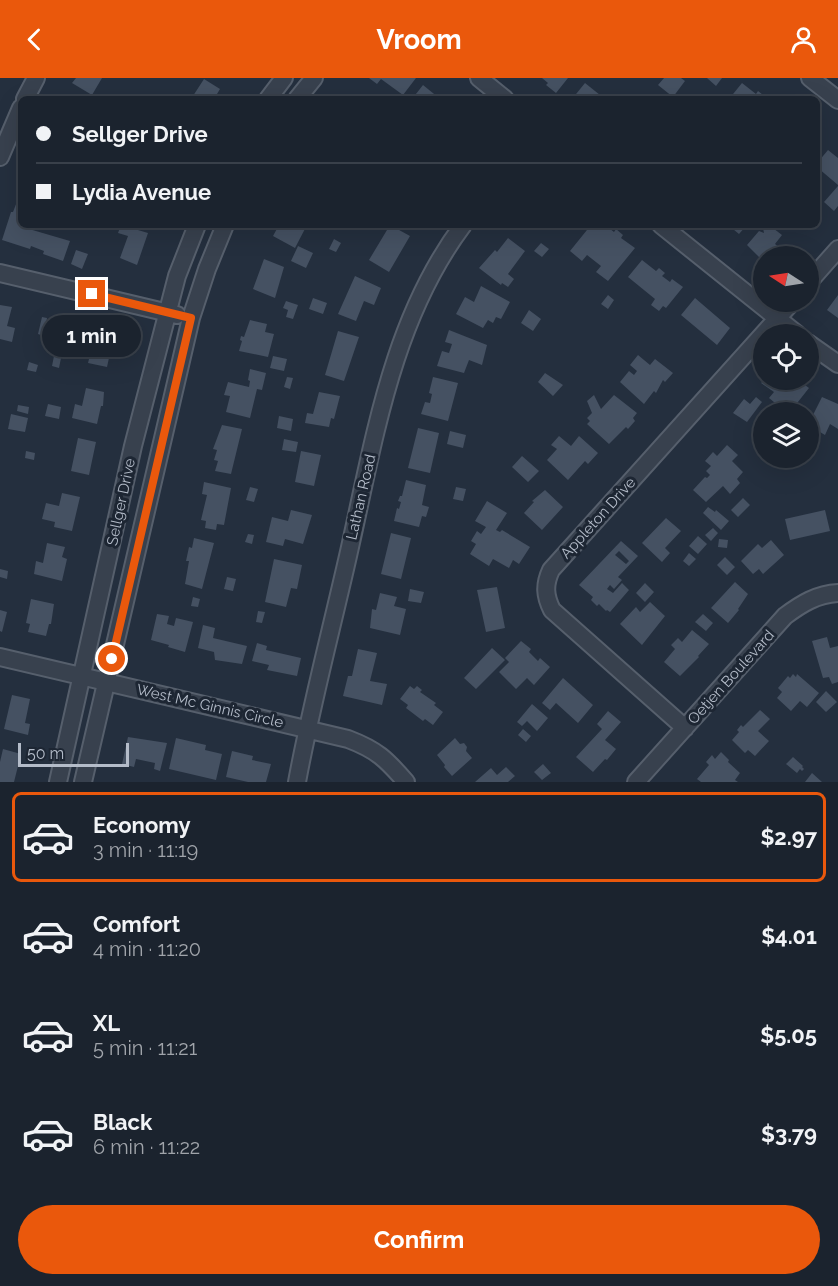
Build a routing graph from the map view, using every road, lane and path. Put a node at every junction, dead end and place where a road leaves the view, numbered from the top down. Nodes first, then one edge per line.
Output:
1 (36, 78) edge
2 (284, 78) edge
3 (315, 78) edge
4 (479, 78) edge
5 (810, 78) edge
6 (27, 96) edge
7 (270, 96) edge
8 (300, 96) edge
9 (501, 96) edge
10 (838, 100) edge
11 (18, 115) edge
12 (0, 157) edge
13 (196, 228) edge
14 (224, 228) edge
15 (461, 228) edge
16 (665, 228) edge
17 (838, 249) edge
18 (819, 271) edge
19 (0, 273) edge
20 (167, 312) junction
21 (783, 312) edge
22 (191, 318) junction
23 (777, 319) junction
24 (784, 324) edge
25 (819, 351) edge
26 (838, 364) edge
27 (838, 593) edge
28 (0, 657) edge
29 (82, 675) junction
30 (107, 681) junction
31 (685, 728) junction
32 (308, 729) junction
33 (57, 782) edge
34 (83, 782) edge
35 (297, 782) edge
36 (406, 782) edge
37 (636, 782) edge

1 - 6 street
2 - 7 street
3 - 8 street
4 - 9 street
5 - 10 street
11 - 12 street
13 - 20 street, Sellger Drive
14 - 22 street, Sellger Drive
15 - 32 street, Lathan Road
16 - 23 street
17 - 18 street
19 - 20 street
20 - 22 street
20 - 29 street, Sellger Drive
21 - 23 street, Appleton Drive
22 - 30 street, Sellger Drive
23 - 24 street
23 - 31 street, Appleton Drive
25 - 26 street
27 - 31 street, Oetjen Boulevard
28 - 29 street, West Mc Ginnis Circle
29 - 30 street, West Mc Ginnis Circle
29 - 33 street, Sellger Drive
30 - 32 street, West Mc Ginnis Circle
30 - 34 street, Sellger Drive
31 - 37 street, Oetjen Boulevard
32 - 35 street, Lathan Road
32 - 36 street, West Mc Ginnis Circle

